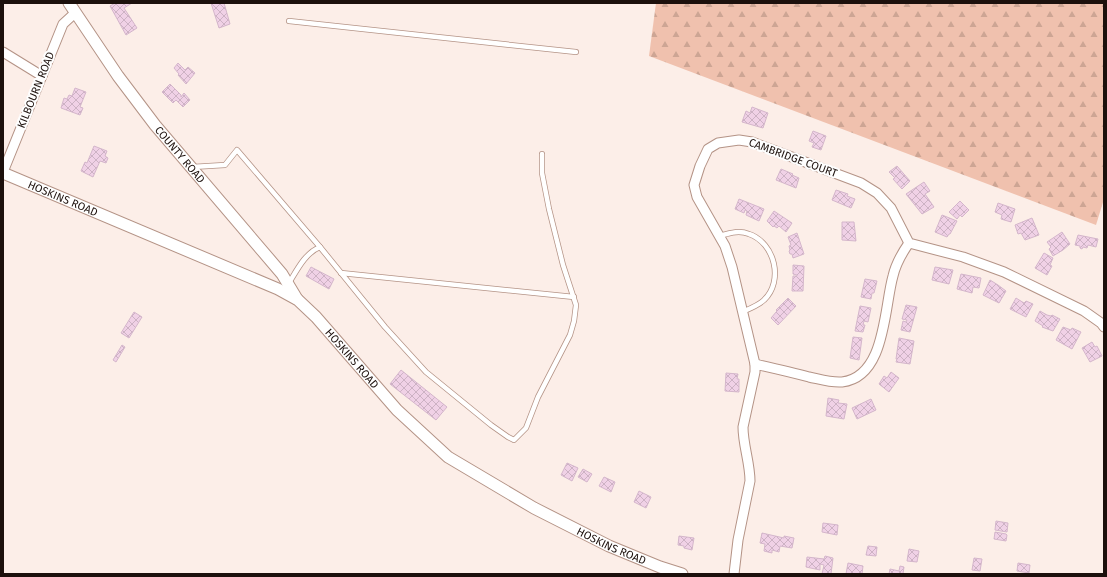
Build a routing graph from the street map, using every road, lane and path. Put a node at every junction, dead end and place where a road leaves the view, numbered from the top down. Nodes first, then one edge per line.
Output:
1 (69, 3) edge
2 (75, 13) junction
3 (289, 21) dead end
4 (3, 52) edge
5 (576, 52) dead end
6 (42, 76) junction
7 (542, 154) dead end
8 (191, 167) junction
9 (3, 172) edge
10 (719, 236) junction
11 (909, 243) junction
12 (320, 247) junction
13 (341, 273) junction
14 (288, 284) junction
15 (574, 297) junction
16 (298, 300) junction
17 (742, 312) junction
18 (1104, 327) edge
19 (755, 364) junction
20 (682, 574) edge
21 (734, 574) edge

1 - 2 street, COUNTY ROAD
2 - 6 street, KILBOURN ROAD
2 - 8 street, COUNTY ROAD
3 - 5 lane
4 - 6 street
6 - 9 street, KILBOURN ROAD
7 - 15 lane
8 - 12 lane
8 - 14 street, COUNTY ROAD
9 - 16 street, HOSKINS ROAD
10 - 11 street, CAMBRIDGE COURT
10 - 17 street, CAMBRIDGE COURT
10 - 17 lane
11 - 18 street
11 - 19 street
12 - 13 lane
12 - 14 lane
13 - 15 lane
13 - 15 lane
14 - 16 street, COUNTY ROAD
16 - 20 street, HOSKINS ROAD
17 - 19 street, CAMBRIDGE COURT
19 - 21 street, CAMBRIDGE COURT

